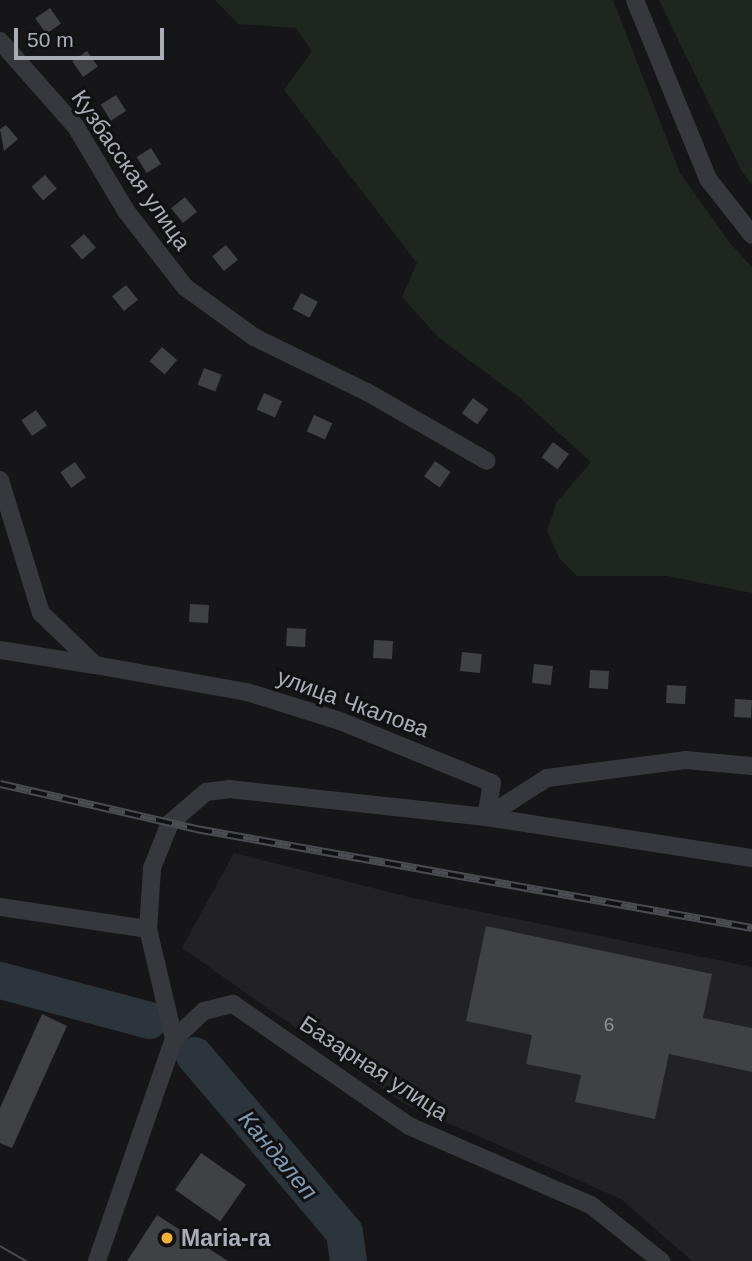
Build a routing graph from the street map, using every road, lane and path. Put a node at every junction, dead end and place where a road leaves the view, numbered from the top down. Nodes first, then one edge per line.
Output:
1 (635, 0) edge
2 (0, 41) edge
3 (752, 235) edge
4 (487, 461) dead end
5 (0, 480) edge
6 (0, 650) edge
7 (95, 665) junction
8 (752, 766) edge
9 (486, 817) junction
10 (752, 858) edge
11 (0, 907) edge
12 (148, 929) junction
13 (174, 1039) junction
14 (97, 1261) edge
15 (660, 1261) edge

1 - 3 street
2 - 4 street, Кузбасская улица
5 - 7 street
6 - 7 street
7 - 9 street, улица Чкалова
8 - 9 street
9 - 10 street
9 - 12 street
11 - 12 street
12 - 13 street
13 - 14 street
13 - 15 street, Базарная улица

